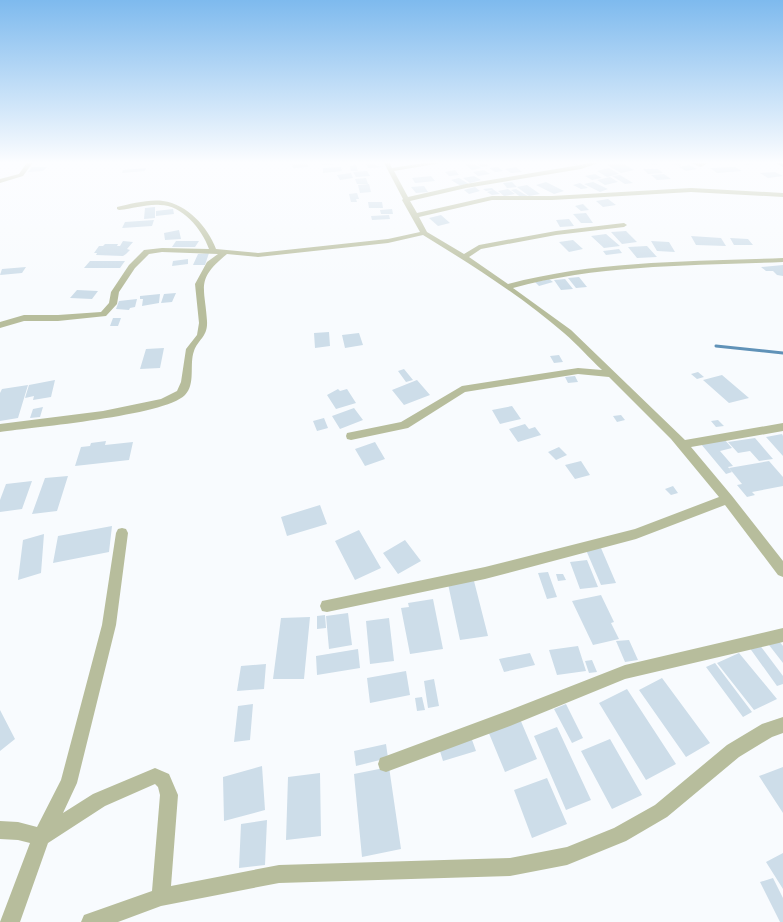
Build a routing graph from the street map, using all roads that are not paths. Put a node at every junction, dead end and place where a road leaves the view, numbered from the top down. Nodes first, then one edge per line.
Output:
1 (153, 204) edge
2 (168, 204) edge
3 (407, 204) edge
4 (466, 204) edge
5 (119, 208) dead end
6 (414, 216) junction
7 (624, 225) dead end
8 (424, 233) junction
9 (212, 251) junction
10 (225, 252) junction
11 (464, 257) junction
12 (783, 260) edge
13 (507, 287) junction
14 (0, 325) edge
15 (611, 374) junction
16 (783, 427) edge
17 (0, 428) edge
18 (350, 436) dead end
19 (682, 445) junction
20 (728, 499) junction
21 (122, 533) dead end
22 (783, 571) edge
23 (327, 606) dead end
24 (783, 635) edge
25 (783, 725) edge
26 (386, 764) dead end
27 (0, 830) edge
28 (41, 837) junction
29 (161, 897) junction
30 (10, 922) edge
31 (91, 922) edge

1 - 5 street
2 - 9 street
3 - 6 street
4 - 6 street
6 - 8 street
7 - 11 street
8 - 10 street
8 - 11 street
9 - 10 street
9 - 14 street
10 - 17 street
11 - 13 street
12 - 13 street
13 - 15 street
15 - 18 street
15 - 19 street
16 - 19 street
19 - 20 street
20 - 22 street
20 - 23 street
21 - 28 street
24 - 26 street
25 - 29 street
27 - 28 street
28 - 29 street
28 - 30 street
29 - 31 street

